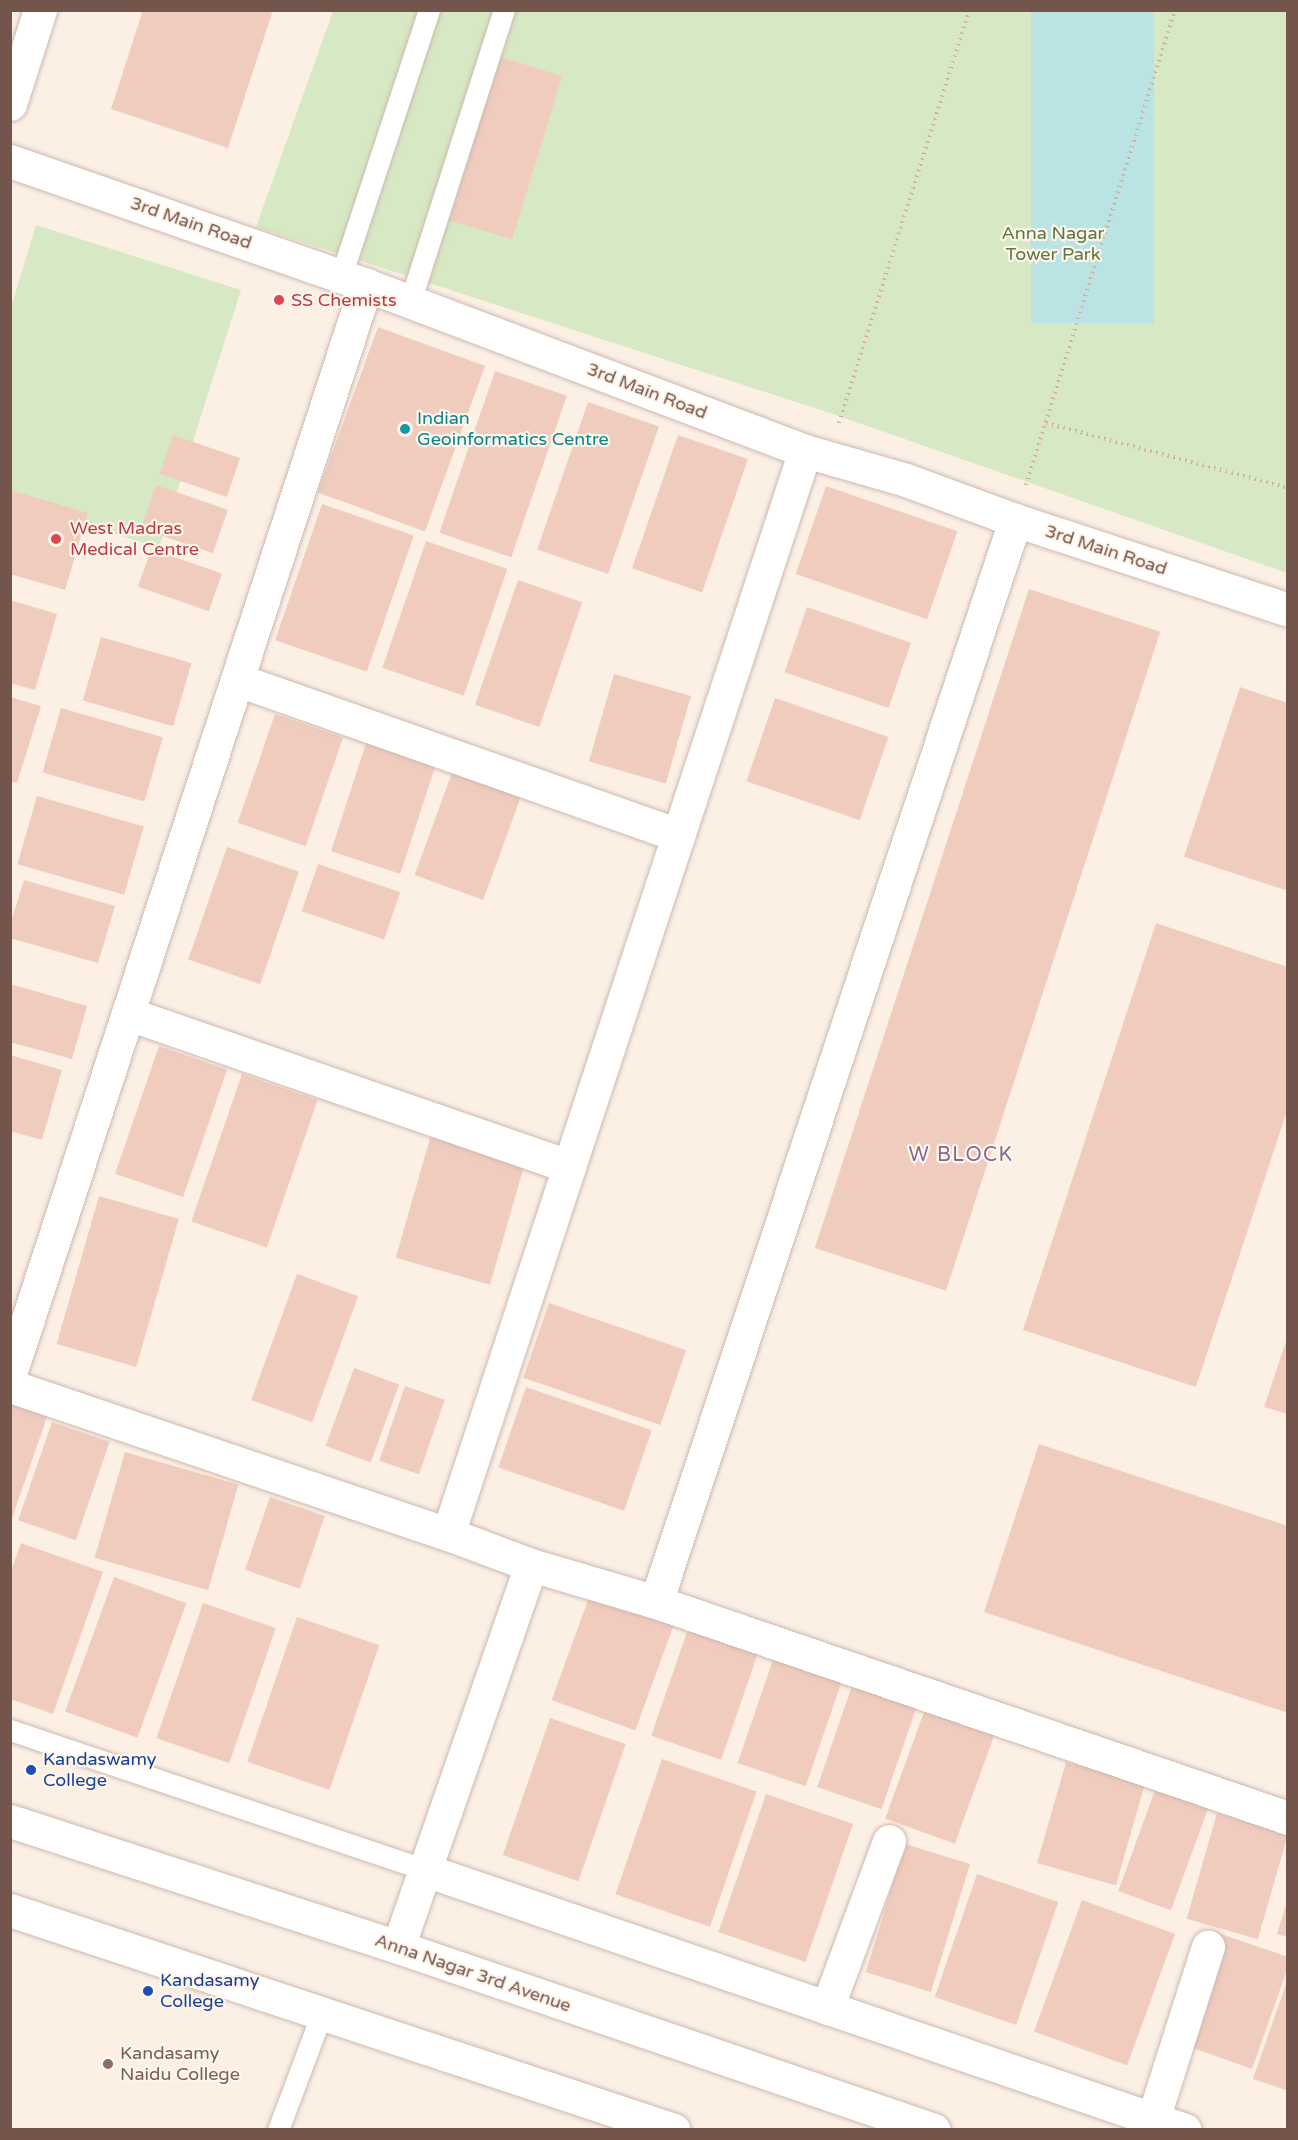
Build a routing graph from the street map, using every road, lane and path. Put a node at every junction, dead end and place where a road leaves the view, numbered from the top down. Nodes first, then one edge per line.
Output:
1 (40, 10) edge
2 (429, 10) edge
3 (504, 10) edge
4 (969, 10) edge
5 (1175, 10) edge
6 (10, 104) edge
7 (10, 161) edge
8 (353, 280) junction
9 (410, 302) junction
10 (1046, 423) junction
11 (816, 454) junction
12 (1287, 488) edge
13 (1015, 520) junction
14 (1287, 610) edge
15 (238, 680) junction
16 (678, 835) junction
17 (129, 1014) junction
18 (569, 1166) junction
19 (10, 1374) edge
20 (10, 1386) edge
21 (448, 1534) junction
22 (531, 1565) junction
23 (656, 1602) junction
24 (10, 1730) edge
25 (1287, 1818) edge
26 (10, 1821) edge
27 (890, 1841) dead end
28 (424, 1870) junction
29 (10, 1910) edge
30 (398, 1947) junction
31 (1208, 1947) dead end
32 (827, 2008) junction
33 (322, 2013) junction
34 (1153, 2119) junction
35 (621, 2121) edge
36 (278, 2130) edge
37 (674, 2130) edge
38 (934, 2130) edge
39 (1185, 2130) edge

1 - 6 street
2 - 8 lane
3 - 9 lane
4 - 11 path
5 - 10 path
7 - 8 street, 3rd Main Road
8 - 9 street, 3rd Main Road
8 - 15 street
9 - 11 street, 3rd Main Road
10 - 12 path
10 - 13 path
11 - 13 street, 3rd Main Road
11 - 16 street
13 - 14 street, 3rd Main Road
13 - 23 street
15 - 16 street
15 - 17 street
16 - 18 street
17 - 18 street
17 - 19 street
18 - 21 street
20 - 21 street
21 - 22 street
22 - 23 street
22 - 28 street
23 - 25 street
24 - 28 lane
26 - 30 street, Anna Nagar 3rd Avenue
27 - 32 street
28 - 30 street
28 - 32 street
29 - 33 street
30 - 38 street, Anna Nagar 3rd Avenue
31 - 34 street
32 - 34 street
33 - 35 street
33 - 36 lane
34 - 39 street
35 - 37 street

